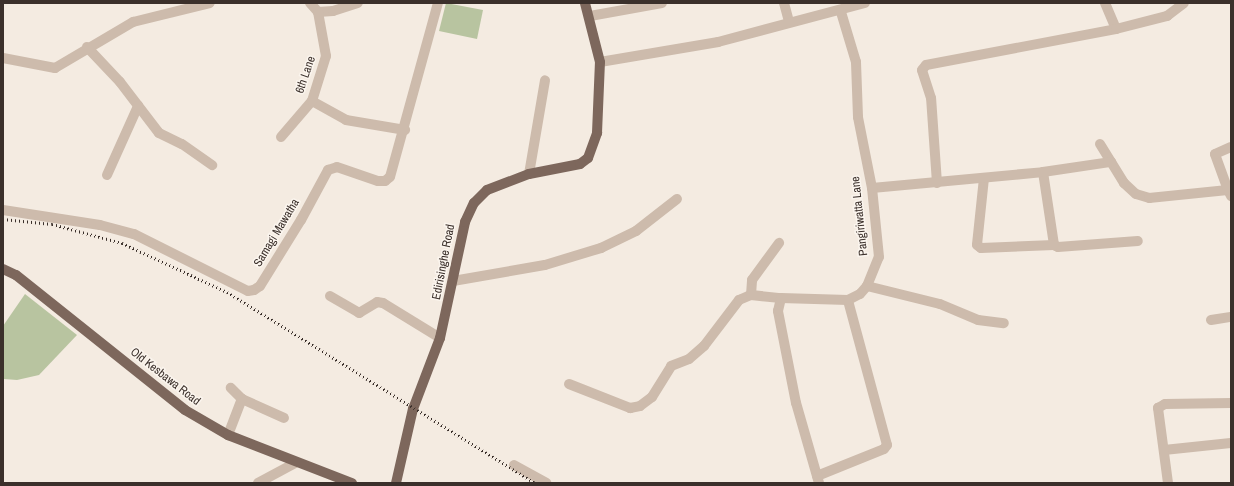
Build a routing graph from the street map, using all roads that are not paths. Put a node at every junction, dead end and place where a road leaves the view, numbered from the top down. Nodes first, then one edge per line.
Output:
1 (210, 3) edge
2 (310, 3) edge
3 (358, 3) edge
4 (438, 3) edge
5 (585, 3) edge
6 (662, 3) edge
7 (784, 3) edge
8 (865, 3) edge
9 (1105, 3) edge
10 (1184, 3) edge
11 (318, 12) junction
12 (841, 12) junction
13 (590, 16) junction
14 (789, 22) junction
15 (1116, 29) junction
16 (87, 47) junction
17 (3, 58) edge
18 (600, 62) junction
19 (545, 80) dead end
20 (312, 101) junction
21 (138, 106) junction
22 (405, 130) junction
23 (281, 137) dead end
24 (1100, 144) dead end
25 (1231, 147) edge
26 (1111, 162) junction
27 (212, 165) dead end
28 (1043, 172) junction
29 (529, 174) junction
30 (107, 175) dead end
31 (984, 178) junction
32 (937, 183) junction
33 (872, 188) junction
34 (1230, 193) edge
35 (677, 199) dead end
36 (3, 210) edge
37 (1138, 241) dead end
38 (779, 243) dead end
39 (1054, 245) junction
40 (3, 269) edge
41 (453, 281) junction
42 (867, 286) junction
43 (751, 295) junction
44 (330, 296) dead end
45 (780, 298) junction
46 (848, 300) junction
47 (1231, 317) edge
48 (1211, 320) dead end
49 (1004, 324) dead end
50 (440, 338) junction
51 (569, 384) dead end
52 (231, 388) dead end
53 (242, 399) junction
54 (1231, 403) edge
55 (284, 418) dead end
56 (228, 435) junction
57 (1231, 443) edge
58 (1164, 450) junction
59 (295, 463) junction
60 (514, 465) dead end
61 (818, 479) edge
62 (258, 483) edge
63 (352, 483) edge
64 (396, 483) edge
65 (546, 483) edge
66 (1168, 483) edge

1 - 16 street
2 - 11 street
3 - 11 street
4 - 22 street, Samagi Mawatha
5 - 13 main road, Edirisinghe Road
6 - 13 street
7 - 14 street
8 - 12 street
9 - 15 street
10 - 15 street
11 - 20 street, 6th Lane
12 - 14 street
12 - 33 street, Pangiriwatta Lane
13 - 18 main road, Edirisinghe Road
14 - 18 street
15 - 32 street
16 - 17 street
16 - 21 street
18 - 29 main road, Edirisinghe Road
19 - 29 street
20 - 22 street
20 - 23 street, 6th Lane
21 - 27 street
21 - 30 street
22 - 36 street, Samagi Mawatha
24 - 26 street
25 - 34 street
26 - 28 street
26 - 34 street
28 - 31 street
28 - 39 street
29 - 41 main road, Edirisinghe Road
31 - 32 street
31 - 39 street
32 - 33 street
33 - 42 street, Pangiriwatta Lane
35 - 41 street
37 - 39 street
38 - 43 street
40 - 56 main road, Old Kesbawa Road
41 - 50 main road, Edirisinghe Road
42 - 46 street, Pangiriwatta Lane
42 - 49 street
43 - 45 street
43 - 51 street
44 - 50 street
45 - 46 street
45 - 61 street
46 - 61 street
47 - 48 street
50 - 64 main road, Edirisinghe Road
52 - 53 street
53 - 55 street
53 - 56 street
54 - 58 street
56 - 59 main road, Old Kesbawa Road
57 - 58 street
58 - 66 street
59 - 62 street
59 - 63 main road, Old Kesbawa Road
60 - 65 street

